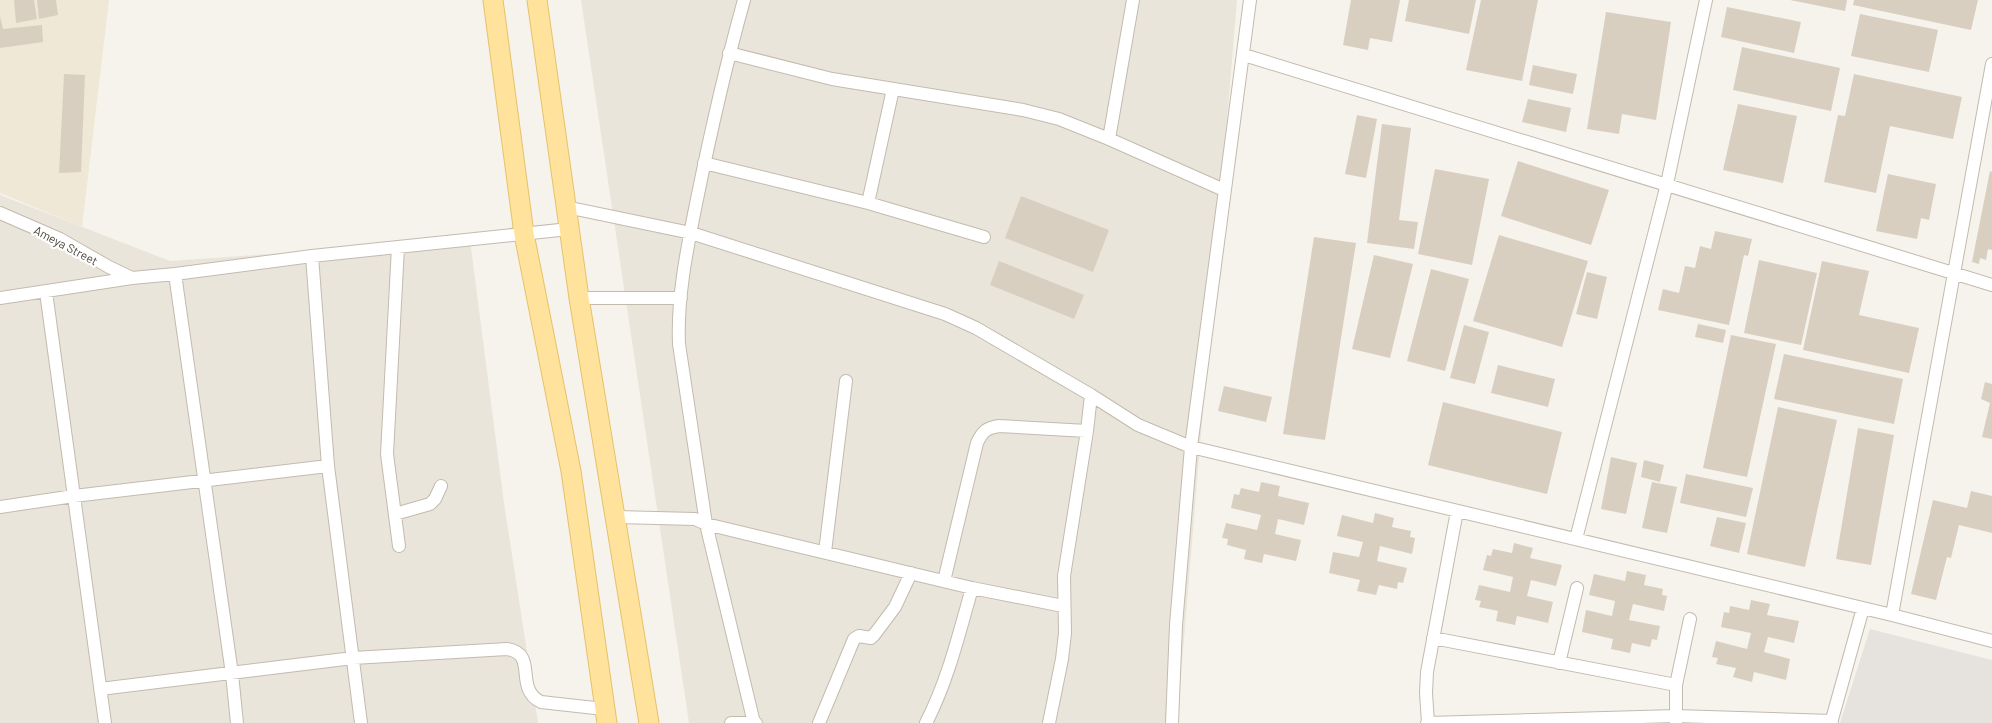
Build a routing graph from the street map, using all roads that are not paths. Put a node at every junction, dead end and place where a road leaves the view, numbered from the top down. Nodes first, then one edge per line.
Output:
1 (492, 0) edge
2 (537, 0) edge
3 (744, 0) edge
4 (1133, 0) edge
5 (1250, 0) edge
6 (1706, 0) edge
7 (729, 52) junction
8 (1244, 55) junction
9 (1992, 64) edge
10 (893, 89) junction
11 (1109, 139) junction
12 (704, 163) junction
13 (1667, 184) junction
14 (1224, 190) junction
15 (868, 203) junction
16 (566, 208) junction
17 (0, 213) edge
18 (569, 229) junction
19 (690, 233) junction
20 (524, 234) junction
21 (984, 237) dead end
22 (398, 247) junction
23 (312, 256) junction
24 (175, 274) junction
25 (1953, 274) junction
26 (132, 278) junction
27 (1992, 285) edge
28 (46, 292) junction
29 (0, 298) edge
30 (579, 298) junction
31 (681, 298) junction
32 (846, 381) dead end
33 (1091, 395) junction
34 (1086, 431) junction
35 (1191, 447) junction
36 (328, 466) junction
37 (205, 480) junction
38 (441, 486) dead end
39 (74, 496) junction
40 (0, 506) edge
41 (1457, 511) junction
42 (395, 514) junction
43 (616, 517) junction
44 (706, 524) junction
45 (1576, 539) junction
46 (399, 546) dead end
47 (825, 552) junction
48 (911, 573) junction
49 (944, 580) junction
50 (972, 588) junction
51 (1577, 588) dead end
52 (1063, 606) junction
53 (1863, 608) junction
54 (1892, 615) junction
55 (1690, 619) dead end
56 (1434, 638) junction
57 (1992, 641) edge
58 (353, 658) junction
59 (1559, 663) junction
60 (232, 674) junction
61 (1676, 686) junction
62 (100, 690) junction
63 (605, 716) edge
64 (1676, 720) edge
65 (1832, 722) edge
66 (105, 723) edge
67 (237, 723) edge
68 (361, 723) edge
69 (649, 723) edge
70 (731, 723) edge
71 (755, 723) edge
72 (819, 723) edge
73 (926, 723) edge
74 (1049, 723) edge
75 (1172, 723) edge
76 (1428, 723) edge

1 - 20 main road
2 - 16 main road
3 - 7 street
4 - 11 street
5 - 8 street
6 - 13 street
7 - 10 street
7 - 12 street
8 - 13 street
8 - 14 street
9 - 25 street
10 - 11 street
10 - 15 street
11 - 14 street
12 - 15 street
12 - 19 street
13 - 25 street
13 - 45 street
14 - 35 street
15 - 21 street
16 - 18 main road
16 - 19 street
17 - 26 street, Ameya Street
18 - 20 street
18 - 30 main road
19 - 31 street
19 - 33 street
20 - 22 street
20 - 63 main road
22 - 23 street
22 - 42 street
23 - 24 street
23 - 36 street
24 - 26 street
24 - 37 street
25 - 27 street
25 - 54 street
26 - 28 street
28 - 29 street
28 - 39 street
30 - 31 street
30 - 43 main road
31 - 44 street
32 - 47 street
33 - 34 street
33 - 35 street
34 - 49 street
34 - 52 street
35 - 41 street
35 - 75 street
36 - 37 street
36 - 58 street
37 - 39 street
37 - 60 street
38 - 42 street
39 - 40 street
39 - 62 street
41 - 45 street
41 - 56 street
42 - 46 street
43 - 44 street
43 - 69 main road
44 - 47 street
44 - 71 street
45 - 53 street
47 - 48 street
48 - 49 street
48 - 72 street
49 - 50 street
50 - 52 street
50 - 73 street
51 - 59 street
52 - 74 street
53 - 54 street
53 - 65 street
54 - 57 street
55 - 61 street
56 - 59 street
56 - 76 street
58 - 60 street
58 - 63 street
58 - 68 street
59 - 61 street
60 - 62 street
60 - 67 street
61 - 64 street
62 - 66 street
64 - 65 street
64 - 76 street
70 - 71 street

